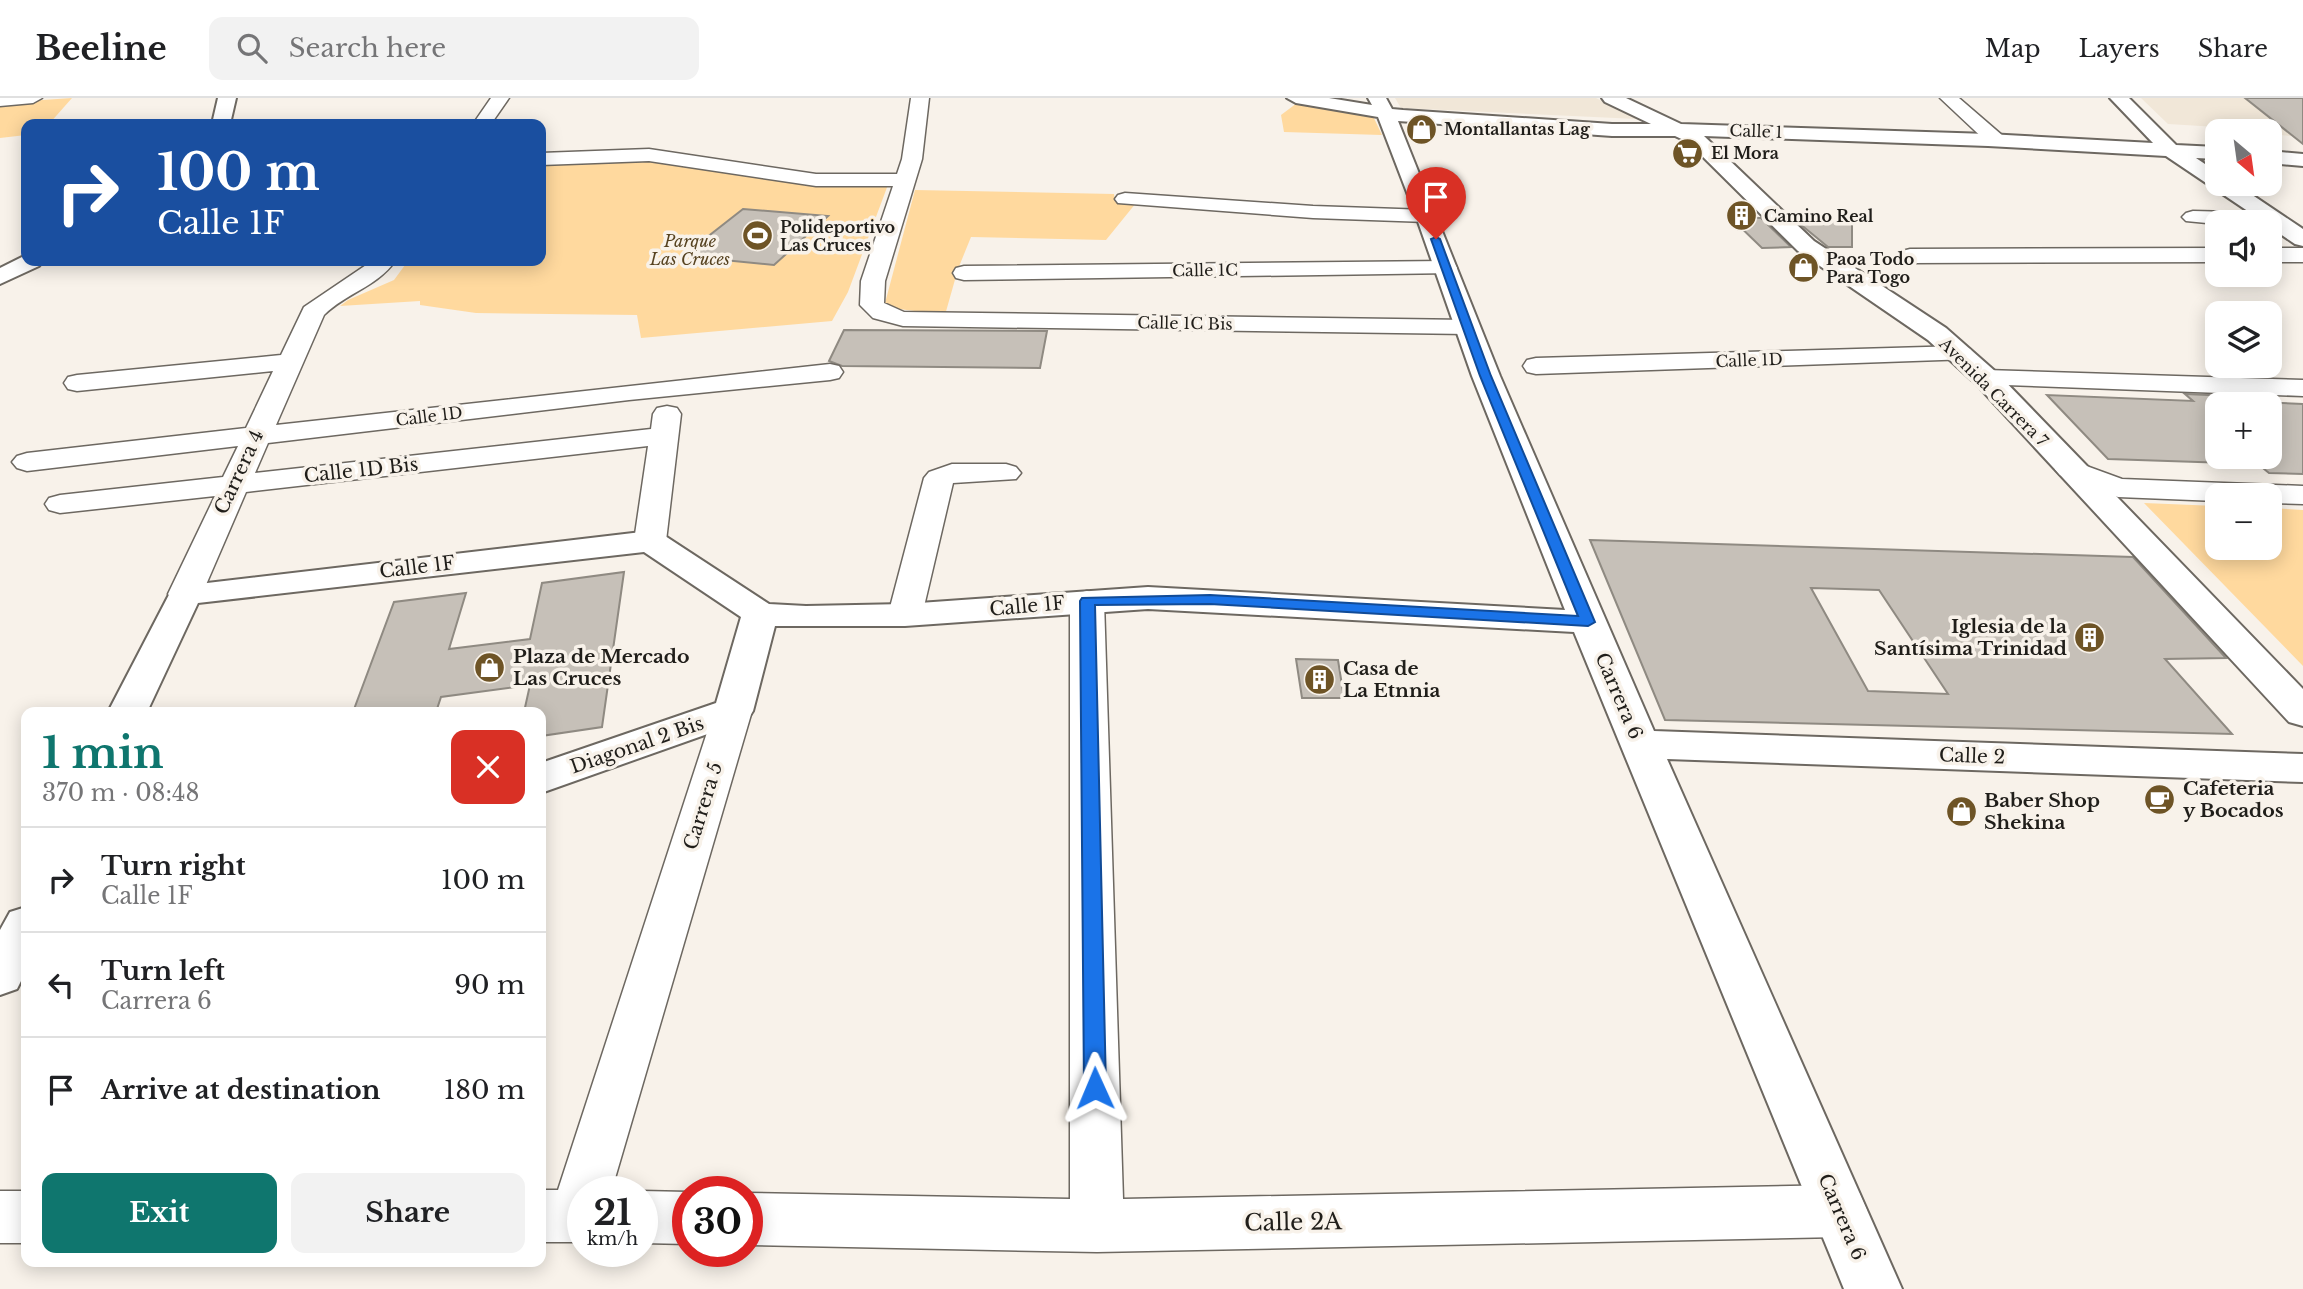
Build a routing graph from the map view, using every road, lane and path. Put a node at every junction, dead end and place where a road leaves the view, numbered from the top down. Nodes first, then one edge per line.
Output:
1 (33, 98) edge
2 (227, 98) edge
3 (500, 98) edge
4 (920, 98) edge
5 (1296, 98) edge
6 (1611, 98) edge
7 (1950, 98) edge
8 (2119, 98) edge
9 (0, 101) edge
10 (1381, 105) edge
11 (222, 119) edge
12 (485, 119) edge
13 (1679, 130) junction
14 (1996, 140) junction
15 (2169, 149) junction
16 (2205, 152) edge
17 (2282, 158) edge
18 (546, 159) edge
19 (912, 159) junction
20 (2303, 160) edge
21 (2205, 173) edge
22 (862, 180) junction
23 (905, 180) junction
24 (2239, 196) edge
25 (1125, 199) dead end
26 (2260, 210) edge
27 (1427, 216) junction
28 (2205, 217) edge
29 (2205, 224) edge
30 (2282, 225) edge
31 (2303, 239) edge
32 (2205, 255) edge
33 (2282, 255) edge
34 (2303, 255) edge
35 (1910, 256) dead end
36 (21, 266) edge
37 (379, 266) edge
38 (1446, 268) junction
39 (964, 273) dead end
40 (0, 277) edge
41 (1468, 327) junction
42 (1961, 354) junction
43 (290, 362) junction
44 (1536, 366) dead end
45 (830, 372) dead end
46 (1986, 378) junction
47 (77, 383) dead end
48 (674, 386) junction
49 (2303, 388) edge
50 (663, 436) junction
51 (254, 438) junction
52 (27, 461) dead end
53 (1006, 473) dead end
54 (232, 485) junction
55 (2109, 494) junction
56 (2303, 495) edge
57 (60, 504) dead end
58 (650, 541) junction
59 (184, 594) junction
60 (1087, 601) junction
61 (760, 614) junction
62 (905, 615) junction
63 (1588, 622) junction
64 (130, 707) edge
65 (733, 711) junction
66 (2303, 713) edge
67 (1640, 744) junction
68 (2303, 768) edge
69 (546, 776) edge
70 (583, 1176) edge
71 (1840, 1211) junction
72 (0, 1217) edge
73 (21, 1217) edge
74 (763, 1219) edge
75 (1097, 1226) junction
76 (1873, 1289) edge

1 - 9 street
2 - 11 street
3 - 12 street
4 - 19 street
5 - 10 street, Calle 1
6 - 13 street, Avenida Carrera 7
7 - 14 street
8 - 15 street
10 - 13 street, Calle 1
10 - 27 street, Carrera 6
13 - 14 street, Calle 1
13 - 42 street, Avenida Carrera 7
14 - 15 street, Calle 1
15 - 16 street, Calle 1
15 - 21 street
17 - 20 street
18 - 22 street
19 - 22 street
19 - 23 street
22 - 23 street
23 - 41 street, Calle 1C Bis
24 - 26 street
25 - 27 street
27 - 38 street, Carrera 6
28 - 29 street
30 - 31 street
32 - 35 street
33 - 34 street
36 - 40 street
37 - 43 street, Carrera 4
38 - 39 street, Calle 1C
38 - 41 street, Carrera 6
41 - 63 street, Carrera 6
42 - 44 street, Calle 1D
42 - 46 street, Avenida Carrera 7
43 - 47 street
43 - 51 street, Carrera 4
45 - 48 street, Calle 1D
46 - 49 street
46 - 55 street, Avenida Carrera 7
48 - 50 street
48 - 51 street, Calle 1D
50 - 54 street, Calle 1D Bis
50 - 58 street
51 - 52 street, Calle 1D
51 - 54 street, Carrera 4
53 - 62 street
54 - 57 street, Calle 1D Bis
54 - 59 street, Carrera 4
55 - 56 street
55 - 66 street, Avenida Carrera 7
58 - 59 street, Calle 1F
58 - 61 street
59 - 64 street, Carrera 4
60 - 62 street, Calle 1F
60 - 63 street, Calle 1F
60 - 75 street
61 - 62 street, Calle 1F
61 - 65 street, Carrera 5
63 - 67 street, Carrera 6
65 - 69 street, Diagonal 2 Bis
65 - 70 street, Carrera 5
67 - 68 street, Calle 2
67 - 71 street, Carrera 6
71 - 75 street, Calle 2A
71 - 76 street, Carrera 6
72 - 73 street
74 - 75 street, Calle 2A

